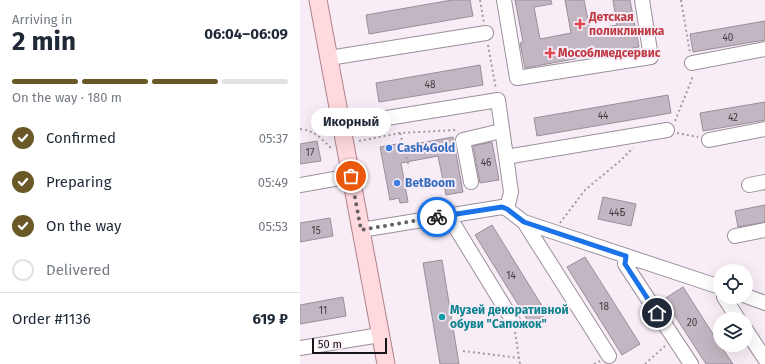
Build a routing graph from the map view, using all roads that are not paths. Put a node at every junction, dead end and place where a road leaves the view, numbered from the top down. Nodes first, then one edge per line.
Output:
1 (318, 0) edge
2 (504, 0) edge
3 (642, 0) edge
4 (486, 33) road end
5 (765, 49) edge
6 (329, 58) junction
7 (692, 63) dead end
8 (342, 123) junction
9 (765, 129) edge
10 (667, 130) road end
11 (501, 131) junction
12 (709, 140) road end
13 (506, 157) junction
14 (351, 176) junction
15 (471, 182) dead end
16 (765, 182) edge
17 (300, 185) edge
18 (749, 185) dead end
19 (507, 209) junction
20 (448, 215) junction
21 (524, 222) junction
22 (361, 230) junction
23 (765, 230) edge
24 (735, 236) dead end
25 (626, 256) junction
26 (713, 285) edge
27 (753, 299) edge
28 (765, 303) edge
29 (513, 320) road end
30 (380, 335) junction
31 (753, 341) edge
32 (300, 348) edge
33 (609, 356) dead end
34 (765, 359) edge
35 (386, 364) edge
36 (690, 364) edge

1 - 6 main road
2 - 3 lane
4 - 6 lane
5 - 7 lane
6 - 8 main road
8 - 11 lane
8 - 14 main road
9 - 12 lane
10 - 13 lane
11 - 13 lane
11 - 15 lane
13 - 19 lane
14 - 17 lane
14 - 22 main road
16 - 18 lane
19 - 20 lane
19 - 21 lane
20 - 22 lane
20 - 29 lane
21 - 25 lane
21 - 33 lane
22 - 30 main road
23 - 24 lane
25 - 26 lane
25 - 36 lane
27 - 28 lane
30 - 32 lane
30 - 35 main road
31 - 34 lane

